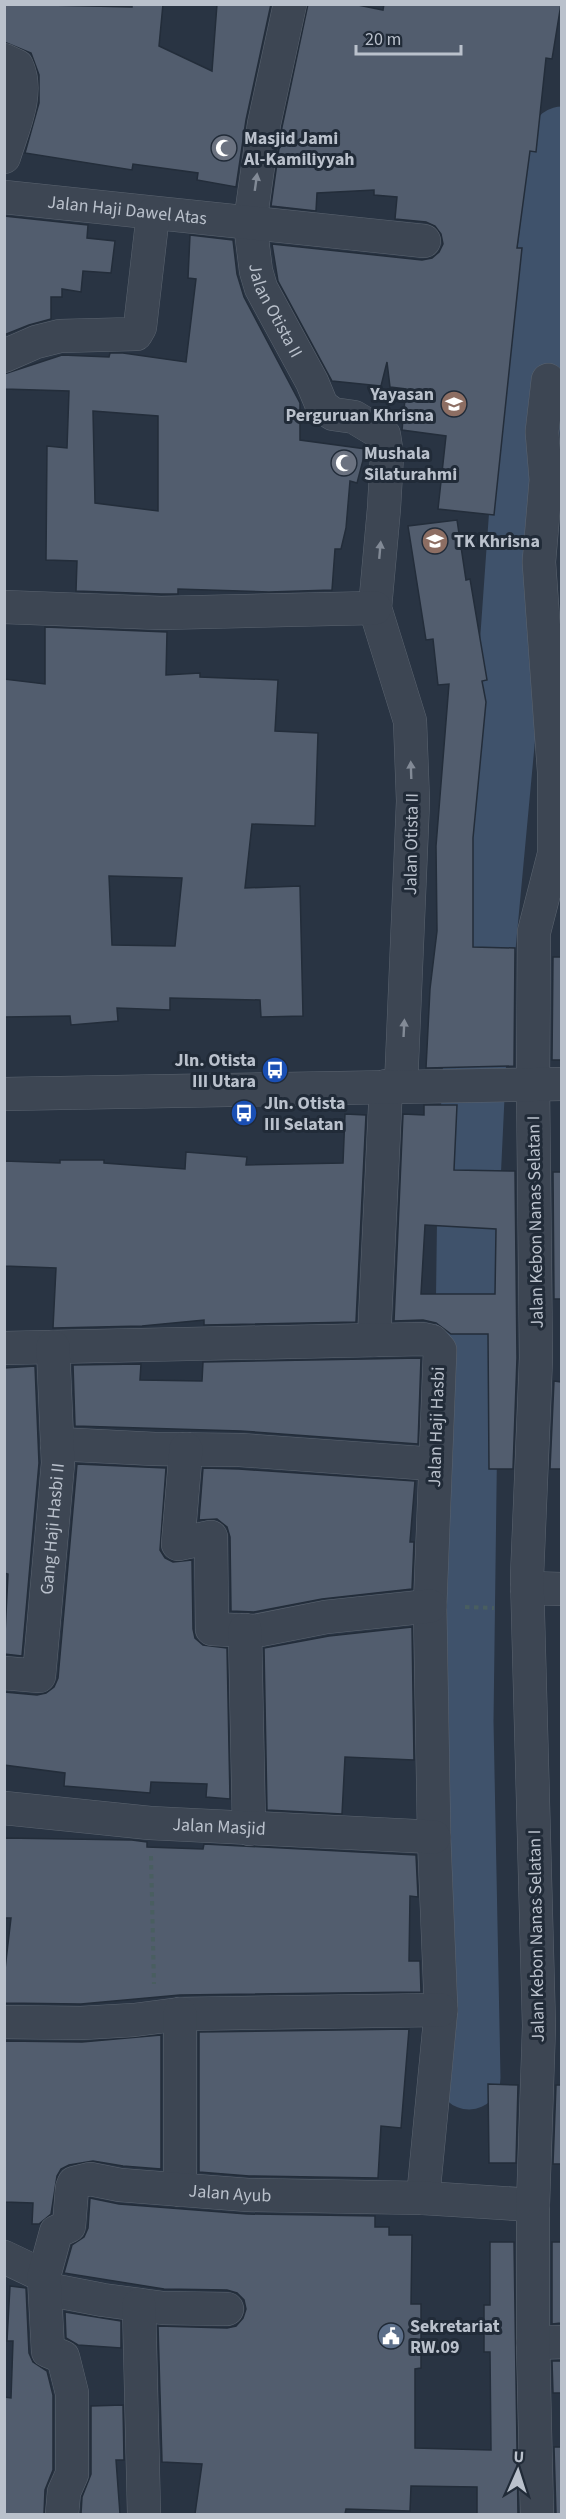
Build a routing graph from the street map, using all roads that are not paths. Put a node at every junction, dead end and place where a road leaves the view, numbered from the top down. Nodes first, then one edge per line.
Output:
1 (290, 4) edge
2 (4, 60) edge
3 (4, 157) edge
4 (4, 197) edge
5 (153, 214) junction
6 (250, 223) junction
7 (424, 241) dead end
8 (4, 356) edge
9 (548, 380) dead end
10 (554, 481) edge
11 (4, 607) edge
12 (375, 608) junction
13 (552, 643) edge
14 (558, 853) edge
15 (547, 1085) edge
16 (394, 1086) junction
17 (4, 1094) edge
18 (374, 1340) junction
19 (53, 1347) junction
20 (4, 1348) edge
21 (549, 1358) edge
22 (57, 1444) junction
23 (186, 1449) junction
24 (434, 1464) junction
25 (561, 1589) edge
26 (515, 1598) junction
27 (444, 1607) junction
28 (245, 1630) junction
29 (4, 1673) edge
30 (4, 1808) edge
31 (249, 1828) junction
32 (434, 1837) junction
33 (441, 2010) junction
34 (168, 2016) junction
35 (4, 2022) edge
36 (548, 2158) edge
37 (180, 2190) junction
38 (432, 2199) junction
39 (533, 2205) junction
40 (4, 2257) edge
41 (45, 2283) junction
42 (139, 2305) junction
43 (227, 2309) dead end
44 (547, 2342) edge
45 (549, 2429) edge
46 (62, 2514) edge
47 (144, 2514) edge
48 (537, 2514) edge

6 -> 1 street, Jalan Otista II
2 - 3 street
4 - 5 street, Jalan Haji Dawel Atas
5 - 6 street, Jalan Haji Dawel Atas
5 - 8 street
6 - 7 street, Jalan Haji Dawel Atas
12 -> 6 street, Jalan Otista II
9 - 10 street, Jalan Kebon Nanas Selatan I
10 - 13 street, Jalan Kebon Nanas Selatan I
11 - 12 street
16 -> 12 street, Jalan Otista II
13 - 14 street, Jalan Kebon Nanas Selatan I
14 - 15 street, Jalan Kebon Nanas Selatan I
15 - 16 street
15 - 21 street, Jalan Kebon Nanas Selatan I
16 - 17 street
16 - 18 street, Jalan Otista II
18 - 19 street, Jalan Haji Hasbi
18 - 24 street, Jalan Haji Hasbi
19 - 20 street, Jalan Haji Hasbi
19 - 22 street, Gang Haji Hasbi II
21 - 26 street, Jalan Kebon Nanas Selatan I
22 - 23 street
22 - 29 street, Gang Haji Hasbi II
23 - 24 street
23 - 28 street
24 - 27 street, Jalan Haji Hasbi
25 - 26 street
26 - 36 street, Jalan Kebon Nanas Selatan I
27 - 28 street
27 - 32 street, Jalan Haji Hasbi
28 - 31 street
30 - 31 street, Jalan Masjid
31 - 32 street, Jalan Masjid
32 - 33 street, Jalan Haji Hasbi
33 - 34 street
33 - 38 street, Jalan Haji Hasbi
34 - 35 street
34 - 37 street
36 - 39 street, Jalan Kebon Nanas Selatan I
37 - 38 street, Jalan Ayub
37 - 41 street, Jalan Ayub
38 - 39 street, Jalan Ayub
39 - 44 street, Jalan Kebon Nanas Selatan I
40 - 41 street
41 - 42 street
41 - 46 street
42 - 43 street
42 - 47 street
44 - 45 street, Jalan Kebon Nanas Selatan I
45 - 48 street, Jalan Kebon Nanas Selatan I

